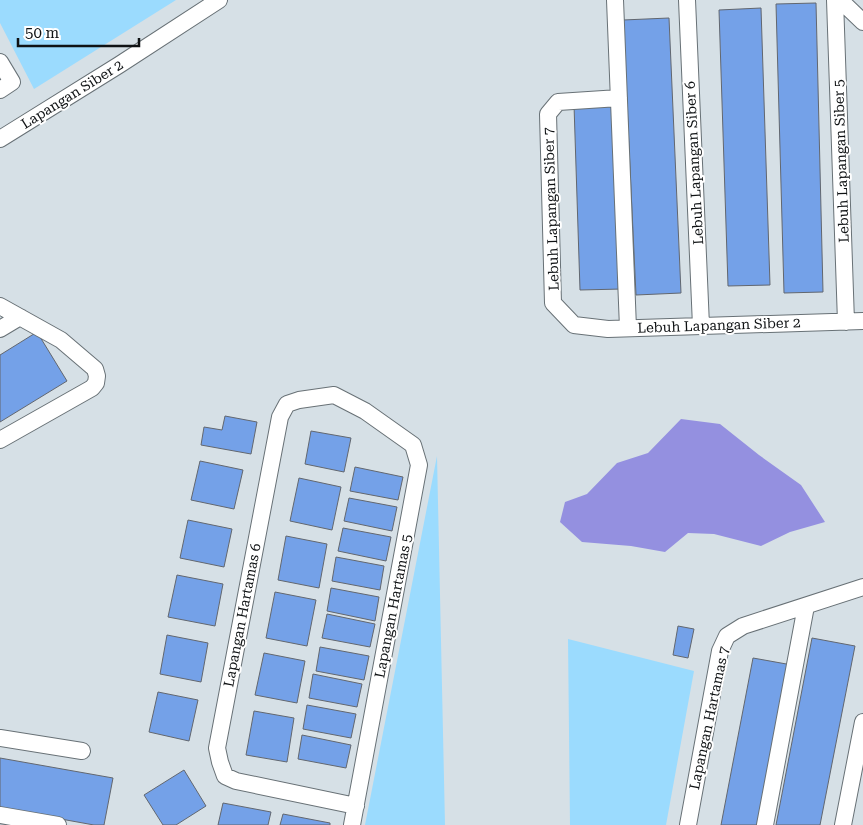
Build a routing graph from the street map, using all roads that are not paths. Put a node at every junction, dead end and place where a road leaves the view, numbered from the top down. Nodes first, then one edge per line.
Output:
1 (219, 0) edge
2 (615, 0) edge
3 (687, 0) edge
4 (835, 0) edge
5 (840, 0) edge
6 (863, 22) edge
7 (0, 62) edge
8 (6, 86) edge
9 (619, 98) junction
10 (0, 138) edge
11 (0, 306) edge
12 (20, 317) junction
13 (863, 321) edge
14 (846, 322) junction
15 (574, 325) joint
16 (702, 326) junction
17 (628, 328) junction
18 (0, 329) edge
19 (364, 412) joint
20 (0, 440) edge
21 (863, 587) edge
22 (806, 606) junction
23 (863, 722) edge
24 (0, 738) edge
25 (82, 751) dead end
26 (356, 806) junction
27 (0, 815) edge
28 (58, 825) edge
29 (352, 825) edge
30 (688, 825) edge
31 (766, 825) edge
32 (843, 825) edge

1 - 10 street, Lapangan Siber 2
2 - 9 street
3 - 16 street, Lebuh Lapangan Siber 6
4 - 14 street, Lebuh Lapangan Siber 5
5 - 6 street
7 - 8 street
9 - 15 street, Lebuh Lapangan Siber 7
9 - 17 street
11 - 12 street
12 - 18 street
12 - 20 street
13 - 14 street, Lebuh Lapangan Siber 2
14 - 16 street, Lebuh Lapangan Siber 2
15 - 17 street, Lebuh Lapangan Siber 2
16 - 17 street, Lebuh Lapangan Siber 2
19 - 26 street, Lapangan Hartamas 5
19 - 26 street, Lapangan Hartamas 6
21 - 22 street, Lapangan Hartamas 7
22 - 30 street, Lapangan Hartamas 7
22 - 31 street
23 - 32 street
24 - 25 street
26 - 29 street, Lapangan Hartamas 5
27 - 28 street

